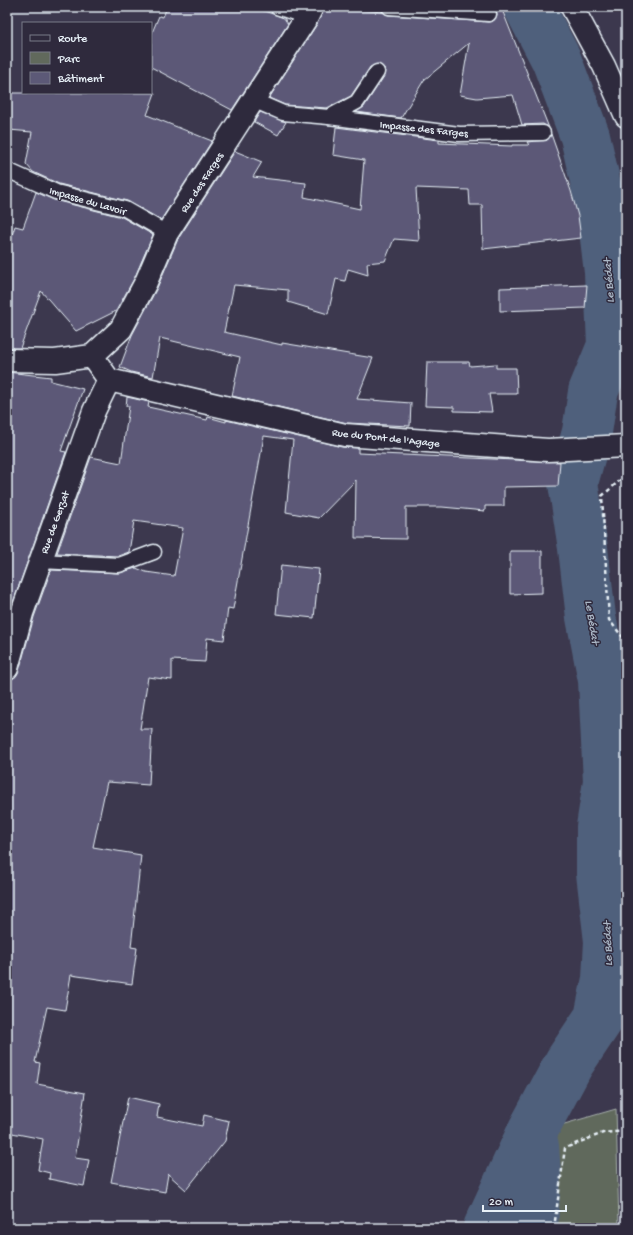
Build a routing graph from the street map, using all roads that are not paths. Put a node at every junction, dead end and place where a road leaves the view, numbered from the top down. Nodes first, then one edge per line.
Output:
1 (276, 7) edge
2 (389, 7) edge
3 (572, 7) edge
4 (310, 12) edge
5 (489, 14) dead end
6 (377, 72) dead end
7 (253, 100) junction
8 (626, 116) edge
9 (329, 117) junction
10 (543, 133) dead end
11 (7, 170) edge
12 (167, 233) junction
13 (92, 356) junction
14 (7, 360) edge
15 (109, 380) junction
16 (624, 446) edge
17 (154, 552) dead end
18 (40, 561) junction
19 (7, 668) edge

1 - 4 lane
2 - 5 lane
3 - 8 street
4 - 7 street, Rue des Farges
6 - 9 lane
7 - 9 lane, Impasse des Farges
7 - 12 street, Rue des Farges
9 - 10 lane, Impasse des Farges
11 - 12 lane, Impasse du Lavoir
12 - 13 street, Rue des Farges
13 - 14 street
13 - 15 street
15 - 16 street, Rue du Pont de l'Agage
15 - 18 street, Rue de Gerzat
17 - 18 lane
18 - 19 street, Rue de Gerzat

